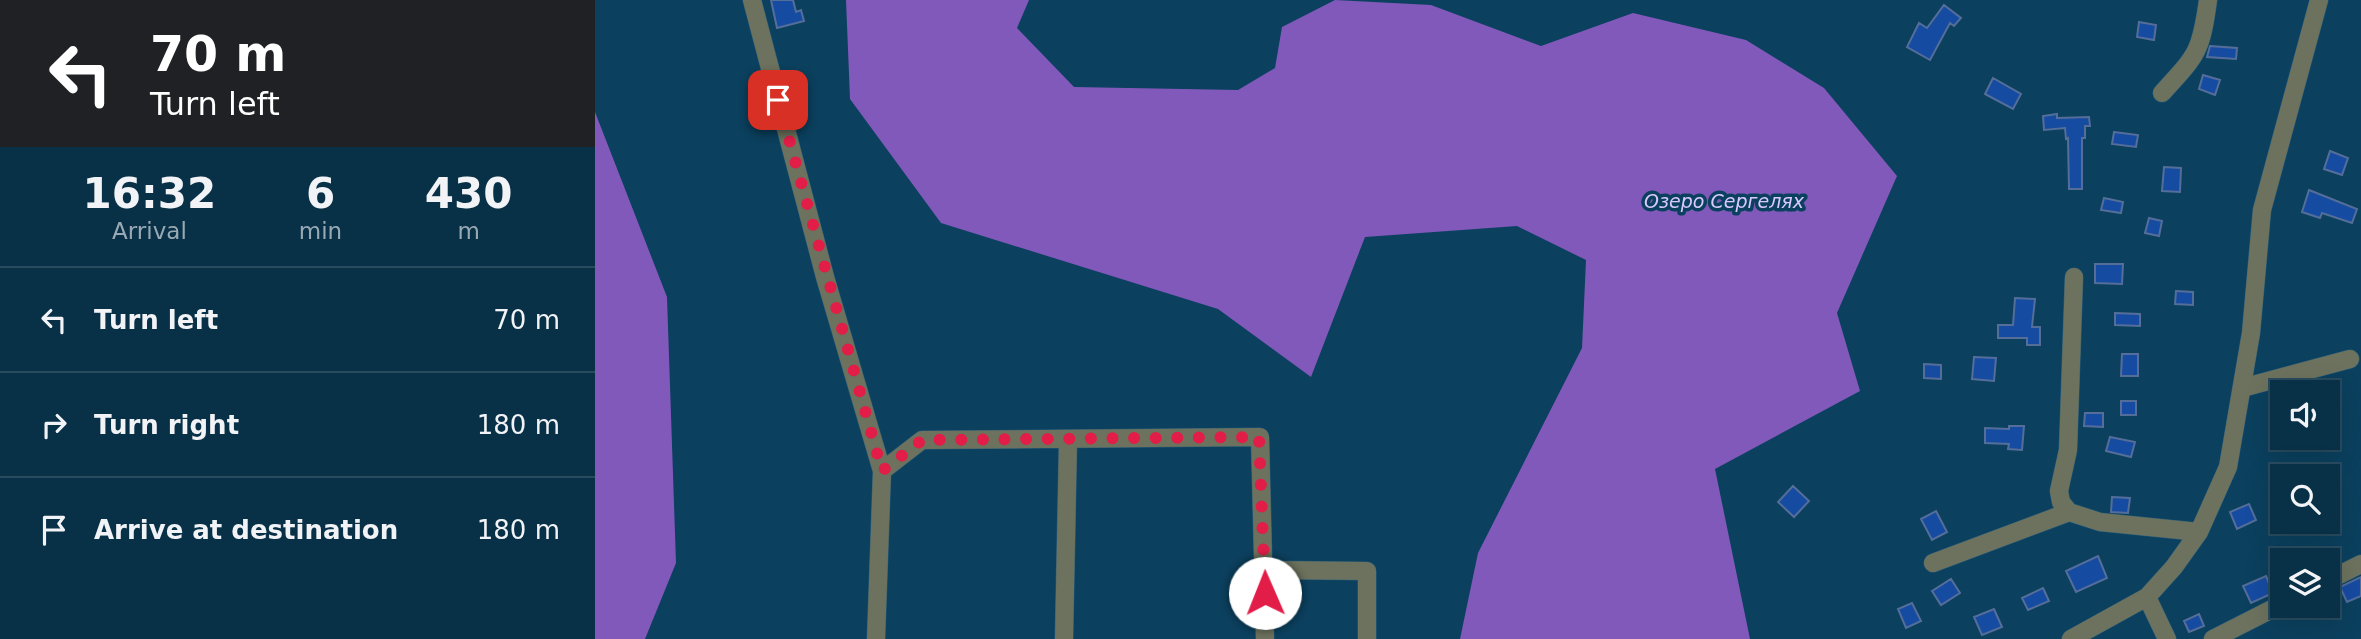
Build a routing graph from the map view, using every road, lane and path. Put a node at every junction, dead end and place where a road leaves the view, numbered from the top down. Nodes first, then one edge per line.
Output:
1 (752, 0) edge
2 (2208, 0) edge
3 (2319, 0) edge
4 (2162, 93) dead end
5 (2074, 277) dead end
6 (2350, 359) dead end
7 (2242, 388) junction
8 (1068, 441) junction
9 (882, 471) junction
10 (2069, 512) junction
11 (2199, 532) junction
12 (1933, 563) dead end
13 (2361, 564) edge
14 (1265, 570) junction
15 (2340, 574) edge
16 (2147, 597) junction
17 (2270, 610) edge
18 (876, 639) edge
19 (1064, 639) edge
20 (1265, 639) edge
21 (1367, 639) edge
22 (2071, 639) edge
23 (2167, 639) edge
24 (2213, 639) edge

1 - 9 street
2 - 4 street
3 - 7 street
5 - 10 street
6 - 7 street
7 - 11 street
8 - 9 street
8 - 14 street
8 - 19 street
9 - 18 street
10 - 11 street
10 - 12 street
11 - 16 street
13 - 15 street
14 - 20 street
14 - 21 street
16 - 22 street
16 - 23 street
17 - 24 street

